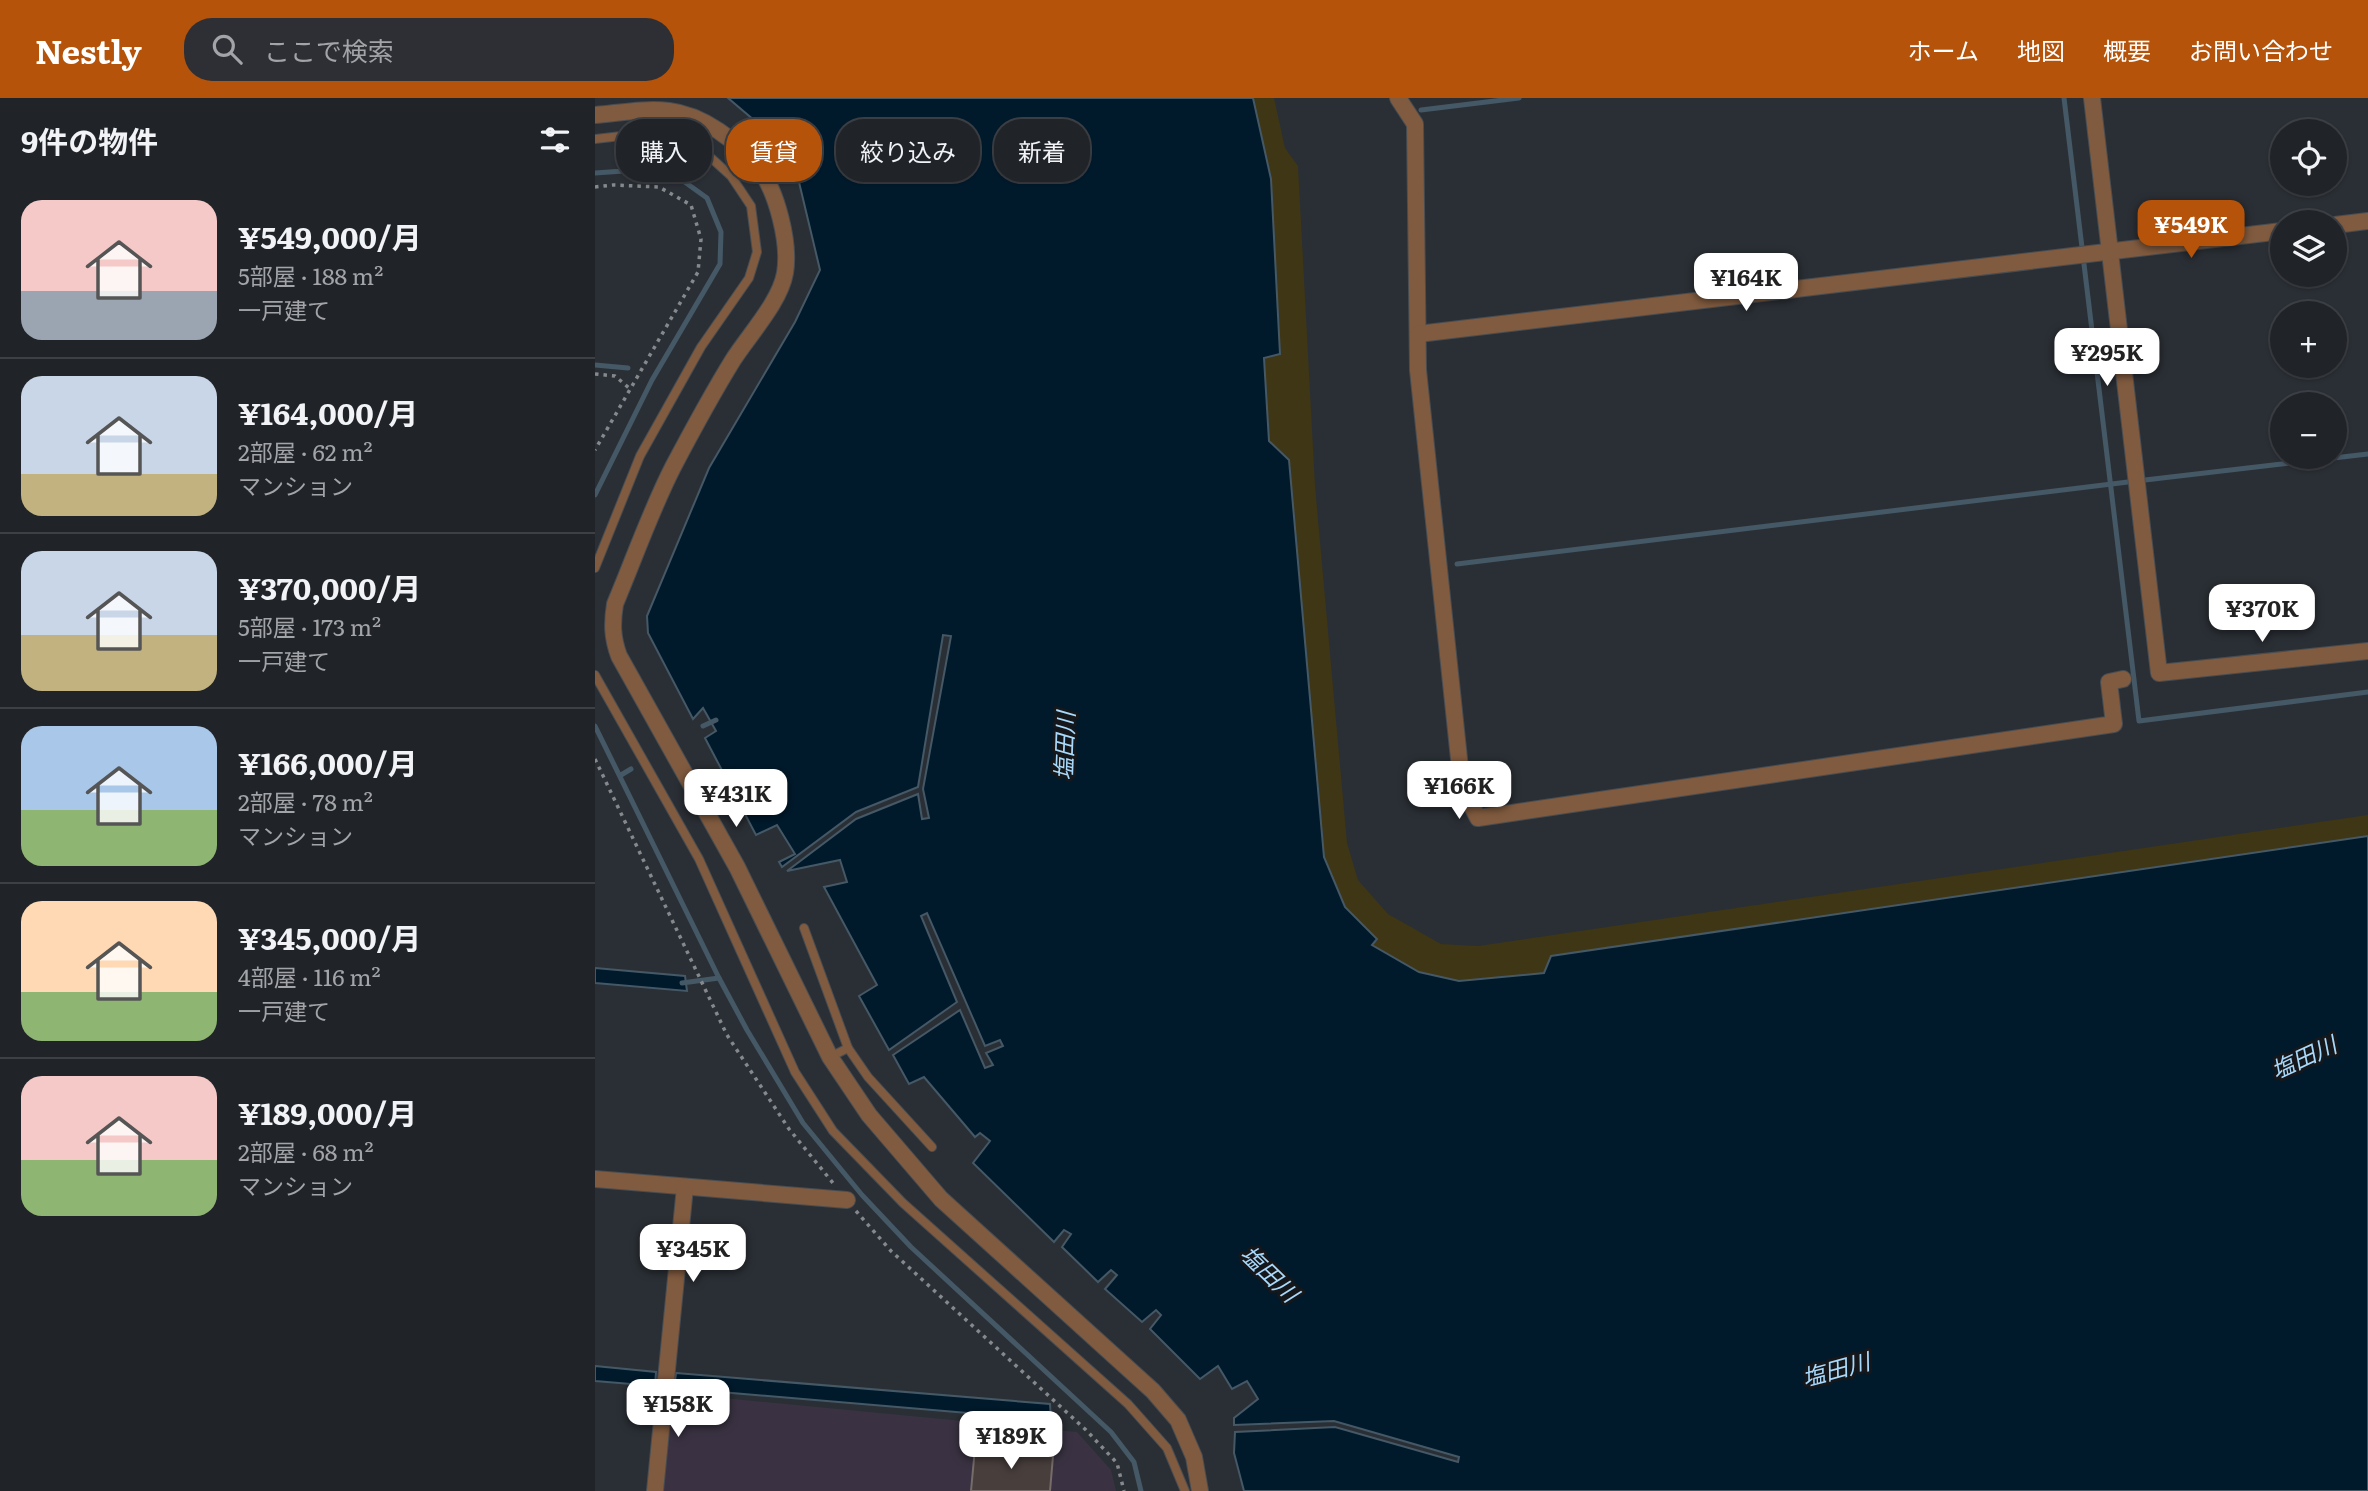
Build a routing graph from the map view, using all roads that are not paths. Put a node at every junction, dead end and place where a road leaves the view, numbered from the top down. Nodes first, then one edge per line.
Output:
1 (1398, 98) edge
2 (2092, 98) edge
3 (595, 115) edge
4 (595, 139) edge
5 (2368, 221) edge
6 (2347, 224) edge
7 (2270, 232) edge
8 (2102, 252) junction
9 (1418, 334) junction
10 (595, 568) edge
11 (2368, 651) edge
12 (595, 674) edge
13 (2123, 679) dead end
14 (804, 928) dead end
15 (848, 1048) junction
16 (830, 1056) junction
17 (932, 1147) dead end
18 (595, 1179) edge
19 (685, 1187) junction
20 (847, 1200) road end
21 (655, 1491) edge
22 (1185, 1491) edge
23 (1200, 1491) edge

1 - 9 street
2 - 8 street
3 - 16 street
4 - 10 lane
5 - 6 street
7 - 8 street
8 - 9 street
8 - 11 street
9 - 13 street
12 - 22 lane
14 - 15 lane
15 - 16 lane
15 - 17 lane
16 - 23 street
18 - 19 street
19 - 20 street
19 - 21 street

